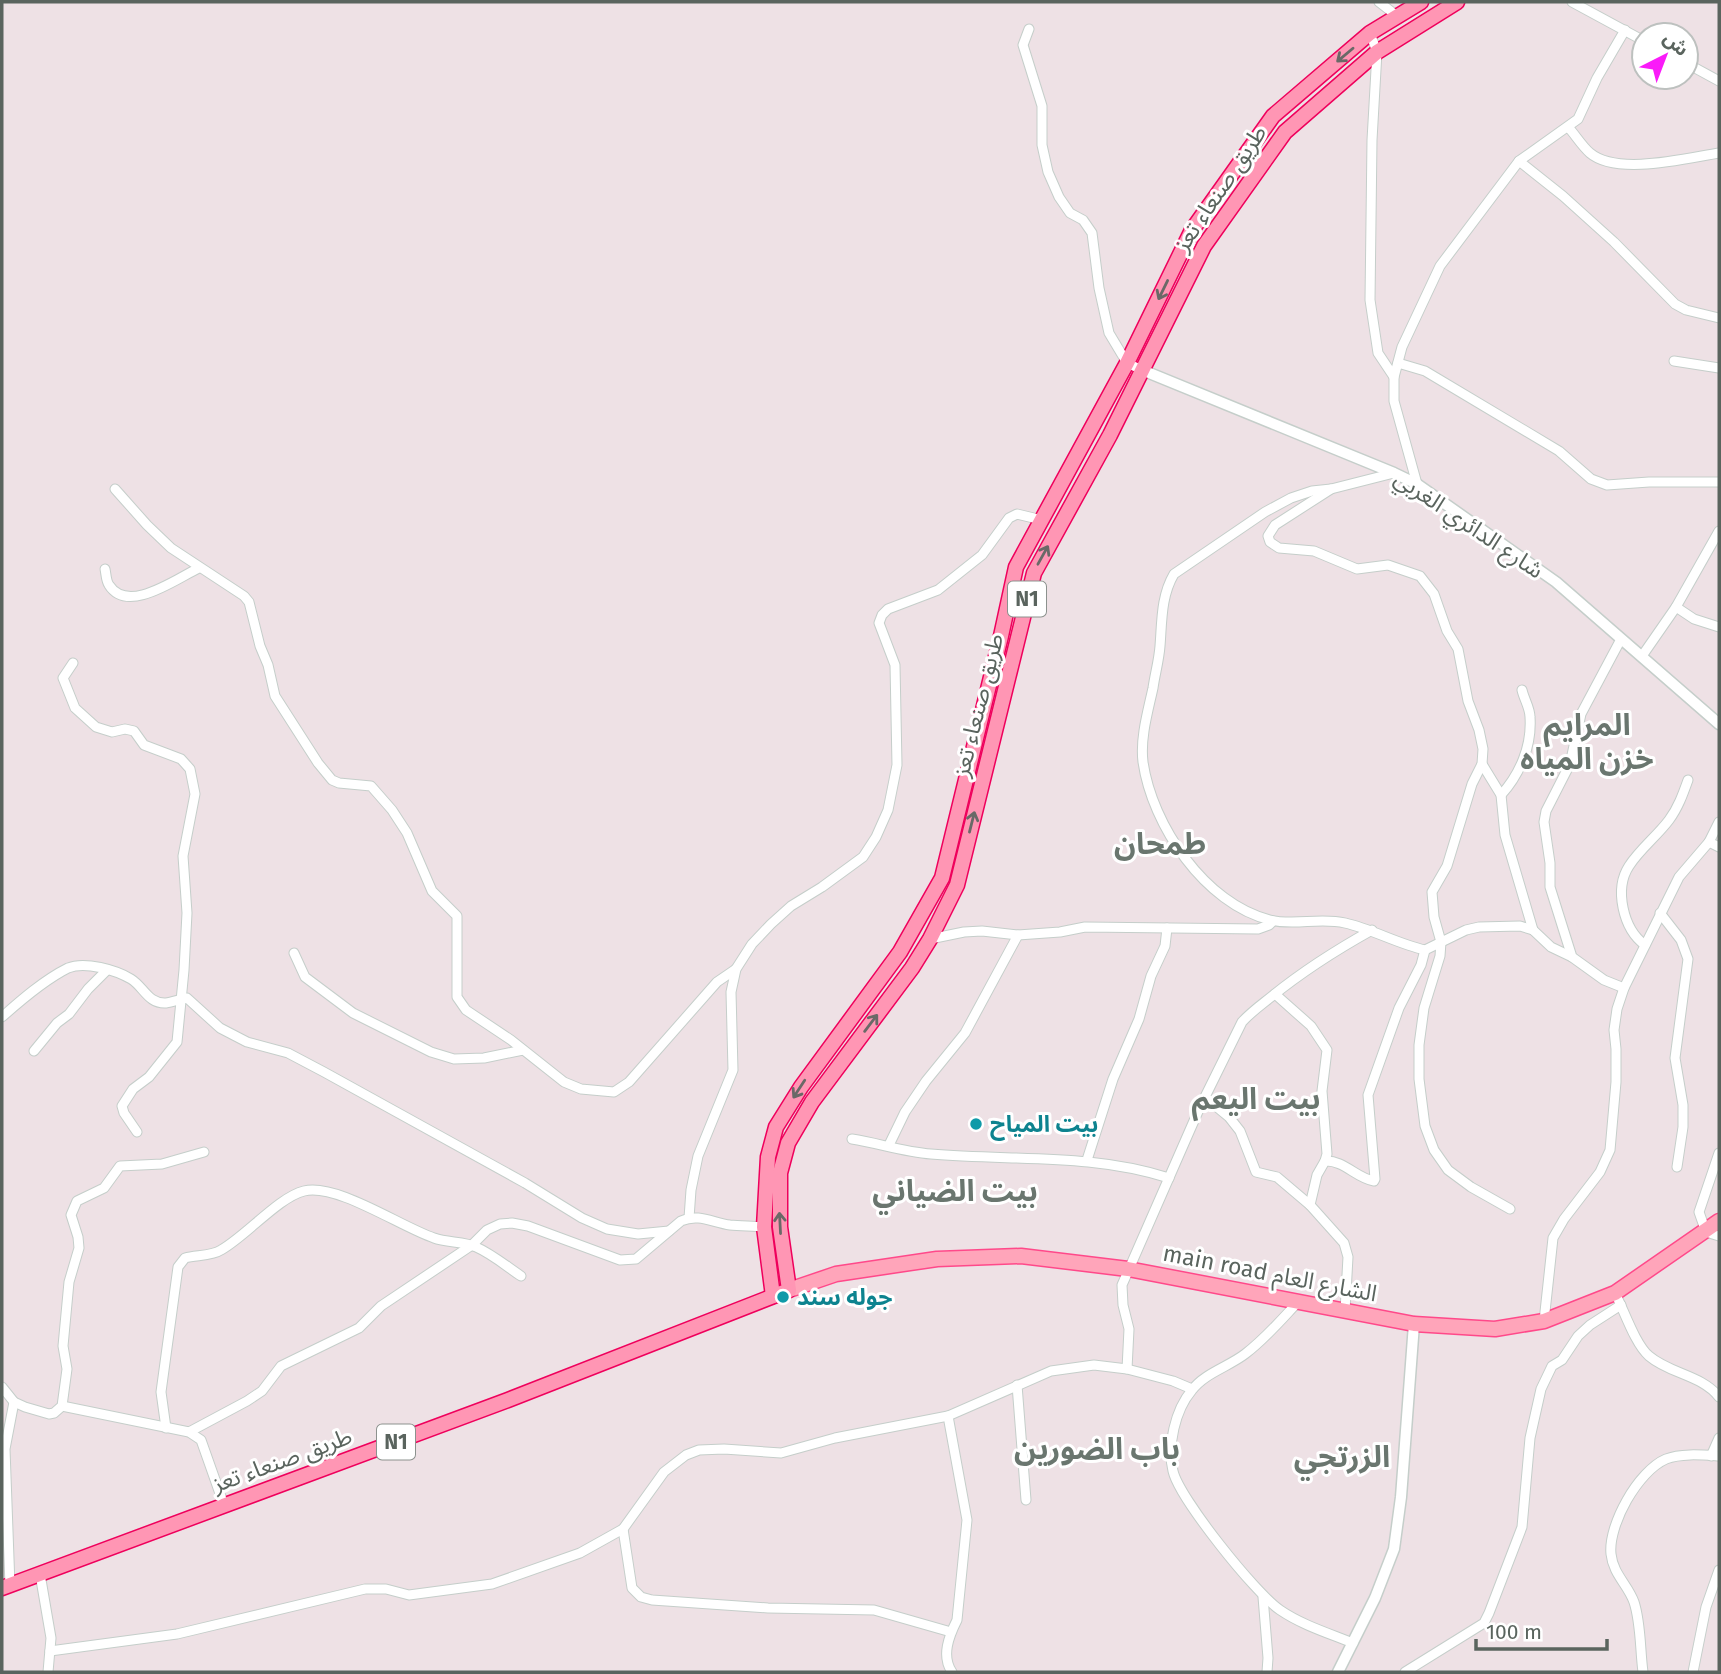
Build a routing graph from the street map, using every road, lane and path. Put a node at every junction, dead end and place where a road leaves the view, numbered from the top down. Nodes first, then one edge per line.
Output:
1 (1379, 2) edge
2 (1421, 2) edge
3 (1457, 2) edge
4 (1572, 2) edge
5 (1397, 16) junction
6 (1029, 29) dead end
7 (1625, 30) junction
8 (1370, 33) junction
9 (1630, 33) edge
10 (1377, 52) junction
11 (1700, 71) edge
12 (1719, 81) edge
13 (1569, 128) junction
14 (1719, 153) edge
15 (1519, 161) junction
16 (1719, 318) edge
17 (1674, 360) dead end
18 (1127, 363) junction
19 (1398, 363) junction
20 (1719, 368) edge
21 (1142, 370) junction
22 (1394, 377) junction
23 (1394, 473) junction
24 (1719, 482) edge
25 (1417, 484) junction
26 (116, 489) dead end
27 (1331, 489) junction
28 (1042, 520) junction
29 (1719, 532) edge
30 (199, 568) junction
31 (105, 569) dead end
32 (1676, 607) junction
33 (1719, 627) edge
34 (1621, 639) junction
35 (1642, 656) junction
36 (73, 663) dead end
37 (1522, 690) dead end
38 (1719, 724) edge
39 (1482, 764) junction
40 (1688, 780) dead end
41 (1501, 795) junction
42 (1719, 822) edge
43 (1709, 842) junction
44 (1719, 847) edge
45 (1660, 913) junction
46 (1273, 921) junction
47 (1167, 928) junction
48 (915, 929) junction
49 (1372, 930) junction
50 (1534, 930) junction
51 (1018, 935) junction
52 (930, 939) junction
53 (1441, 942) junction
54 (1645, 945) junction
55 (1425, 950) junction
56 (294, 953) dead end
57 (1572, 957) junction
58 (736, 969) junction
59 (107, 970) junction
60 (1624, 988) junction
61 (1275, 994) junction
62 (181, 999) junction
63 (2, 1017) edge
64 (523, 1050) junction
65 (34, 1051) dead end
66 (1206, 1098) junction
67 (137, 1132) dead end
68 (852, 1139) dead end
69 (889, 1145) junction
70 (204, 1152) dead end
71 (1719, 1153) edge
72 (1087, 1160) junction
73 (1325, 1161) junction
74 (1677, 1167) dead end
75 (1169, 1178) junction
76 (1310, 1206) junction
77 (1510, 1209) dead end
78 (689, 1218) junction
79 (1719, 1221) edge
80 (764, 1227) junction
81 (669, 1231) junction
82 (1713, 1234) edge
83 (472, 1245) junction
84 (1128, 1269) junction
85 (521, 1276) dead end
86 (789, 1290) junction
87 (773, 1296) junction
88 (1618, 1299) junction
89 (1298, 1302) junction
90 (1345, 1311) junction
91 (1544, 1321) junction
92 (1414, 1324) junction
93 (1127, 1369) junction
94 (1017, 1385) junction
95 (2, 1387) edge
96 (1192, 1389) junction
97 (1719, 1397) edge
98 (14, 1402) junction
99 (62, 1406) junction
100 (948, 1416) junction
101 (166, 1427) junction
102 (189, 1432) junction
103 (1719, 1438) edge
104 (1715, 1456) edge
105 (1027, 1500) dead end
106 (224, 1505) junction
107 (622, 1529) junction
108 (1719, 1570) edge
109 (40, 1574) junction
110 (6, 1587) edge
111 (1263, 1597) junction
112 (951, 1632) junction
113 (1353, 1643) junction
114 (51, 1651) junction
115 (48, 1672) edge
116 (951, 1672) edge
117 (1267, 1672) edge
118 (1338, 1672) edge
119 (1405, 1672) edge
120 (1643, 1672) edge
121 (1693, 1672) edge

1 - 5 street
2 - 5 highway, طريق صنعاء تعز / N1
3 - 10 highway, طريق صنعاء تعز / N1
4 - 7 street
5 - 8 highway, طريق صنعاء تعز / N1
6 - 18 street
7 - 9 street
7 - 13 street
8 - 10 street
8 -> 18 highway, طريق صنعاء تعز / N1
10 - 21 highway, طريق صنعاء تعز / N1
10 - 22 street
11 - 12 street
13 - 14 street
13 - 15 street
15 - 16 street
15 - 19 street
17 - 20 street
18 - 21 street
18 - 28 highway, طريق صنعاء تعز / N1
19 - 22 street
19 - 24 street
21 - 23 street, شارع الدائري الغربي
52 -> 21 highway, طريق صنعاء تعز / N1
22 - 25 street
23 - 25 street, شارع الدائري الغربي
23 - 27 street
25 - 34 street, شارع الدائري الغربي
26 - 30 street
27 - 39 street
27 - 46 street
28 - 48 highway, طريق صنعاء تعز / N1
28 - 58 street
29 - 32 street
30 - 31 street
30 - 64 street
32 - 33 street
32 - 35 street
34 - 35 street, شارع الدائري الغربي
34 - 57 street
35 - 38 street, شارع الدائري الغربي
36 - 62 street
37 - 41 street
39 - 41 street
39 - 53 street
40 - 54 street
41 - 50 street
42 - 43 street
43 - 44 street
43 - 45 street
45 - 54 street
45 - 74 street
46 - 47 street
46 - 49 street
47 - 51 street
47 - 72 street
48 - 52 highway
48 -> 80 highway, طريق صنعاء تعز / N1
49 - 55 street
49 - 61 street
50 - 53 street
50 - 57 street
51 - 52 street
51 - 69 street
86 -> 52 highway, طريق صنعاء تعز / N1
53 - 55 street
53 - 77 street
54 - 60 street
55 - 73 street
56 - 64 street
57 - 60 street
58 - 64 street
58 - 78 street
59 - 62 street
59 - 63 street
59 - 65 street
60 - 91 street
61 - 66 street
61 - 73 street
62 - 67 street
62 - 81 street
66 - 75 street
66 - 76 street
68 - 69 street
69 - 72 street
70 - 99 street
71 - 82 street
72 - 75 street
73 - 76 street
75 - 84 street
76 - 90 street
78 - 80 street
78 - 81 street
79 - 82 main road, main road الشارع العام
80 - 87 highway, طريق صنعاء تعز / N1
81 - 83 street
82 - 88 main road, main road الشارع العام
83 - 85 street
83 - 101 street
83 - 102 street
84 - 86 main road, main road الشارع العام
84 - 89 main road, main road الشارع العام
84 - 93 street
86 - 87 highway, طريق صنعاء تعز / N1
87 - 106 highway, طريق صنعاء تعز / N1
88 - 91 main road, main road الشارع العام
88 - 97 street
88 - 119 street
89 - 90 main road, main road الشارع العام
89 - 96 street
90 - 92 main road, main road الشارع العام
91 - 92 main road, main road الشارع العام
92 - 113 street
93 - 94 street
93 - 96 street
94 - 100 street
94 - 105 street
95 - 98 street
96 - 111 street
98 - 99 street
98 - 110 street
99 - 101 street
100 - 107 street
100 - 112 street
101 - 102 street
102 - 106 street
103 - 104 street
104 - 120 street
106 - 109 highway, طريق صنعاء تعز / N1
107 - 112 street
107 - 114 street
108 - 121 street
109 - 110 highway, طريق صنعاء تعز / N1
109 - 114 street
111 - 113 street
111 - 117 street
112 - 116 street
113 - 118 street
114 - 115 street

